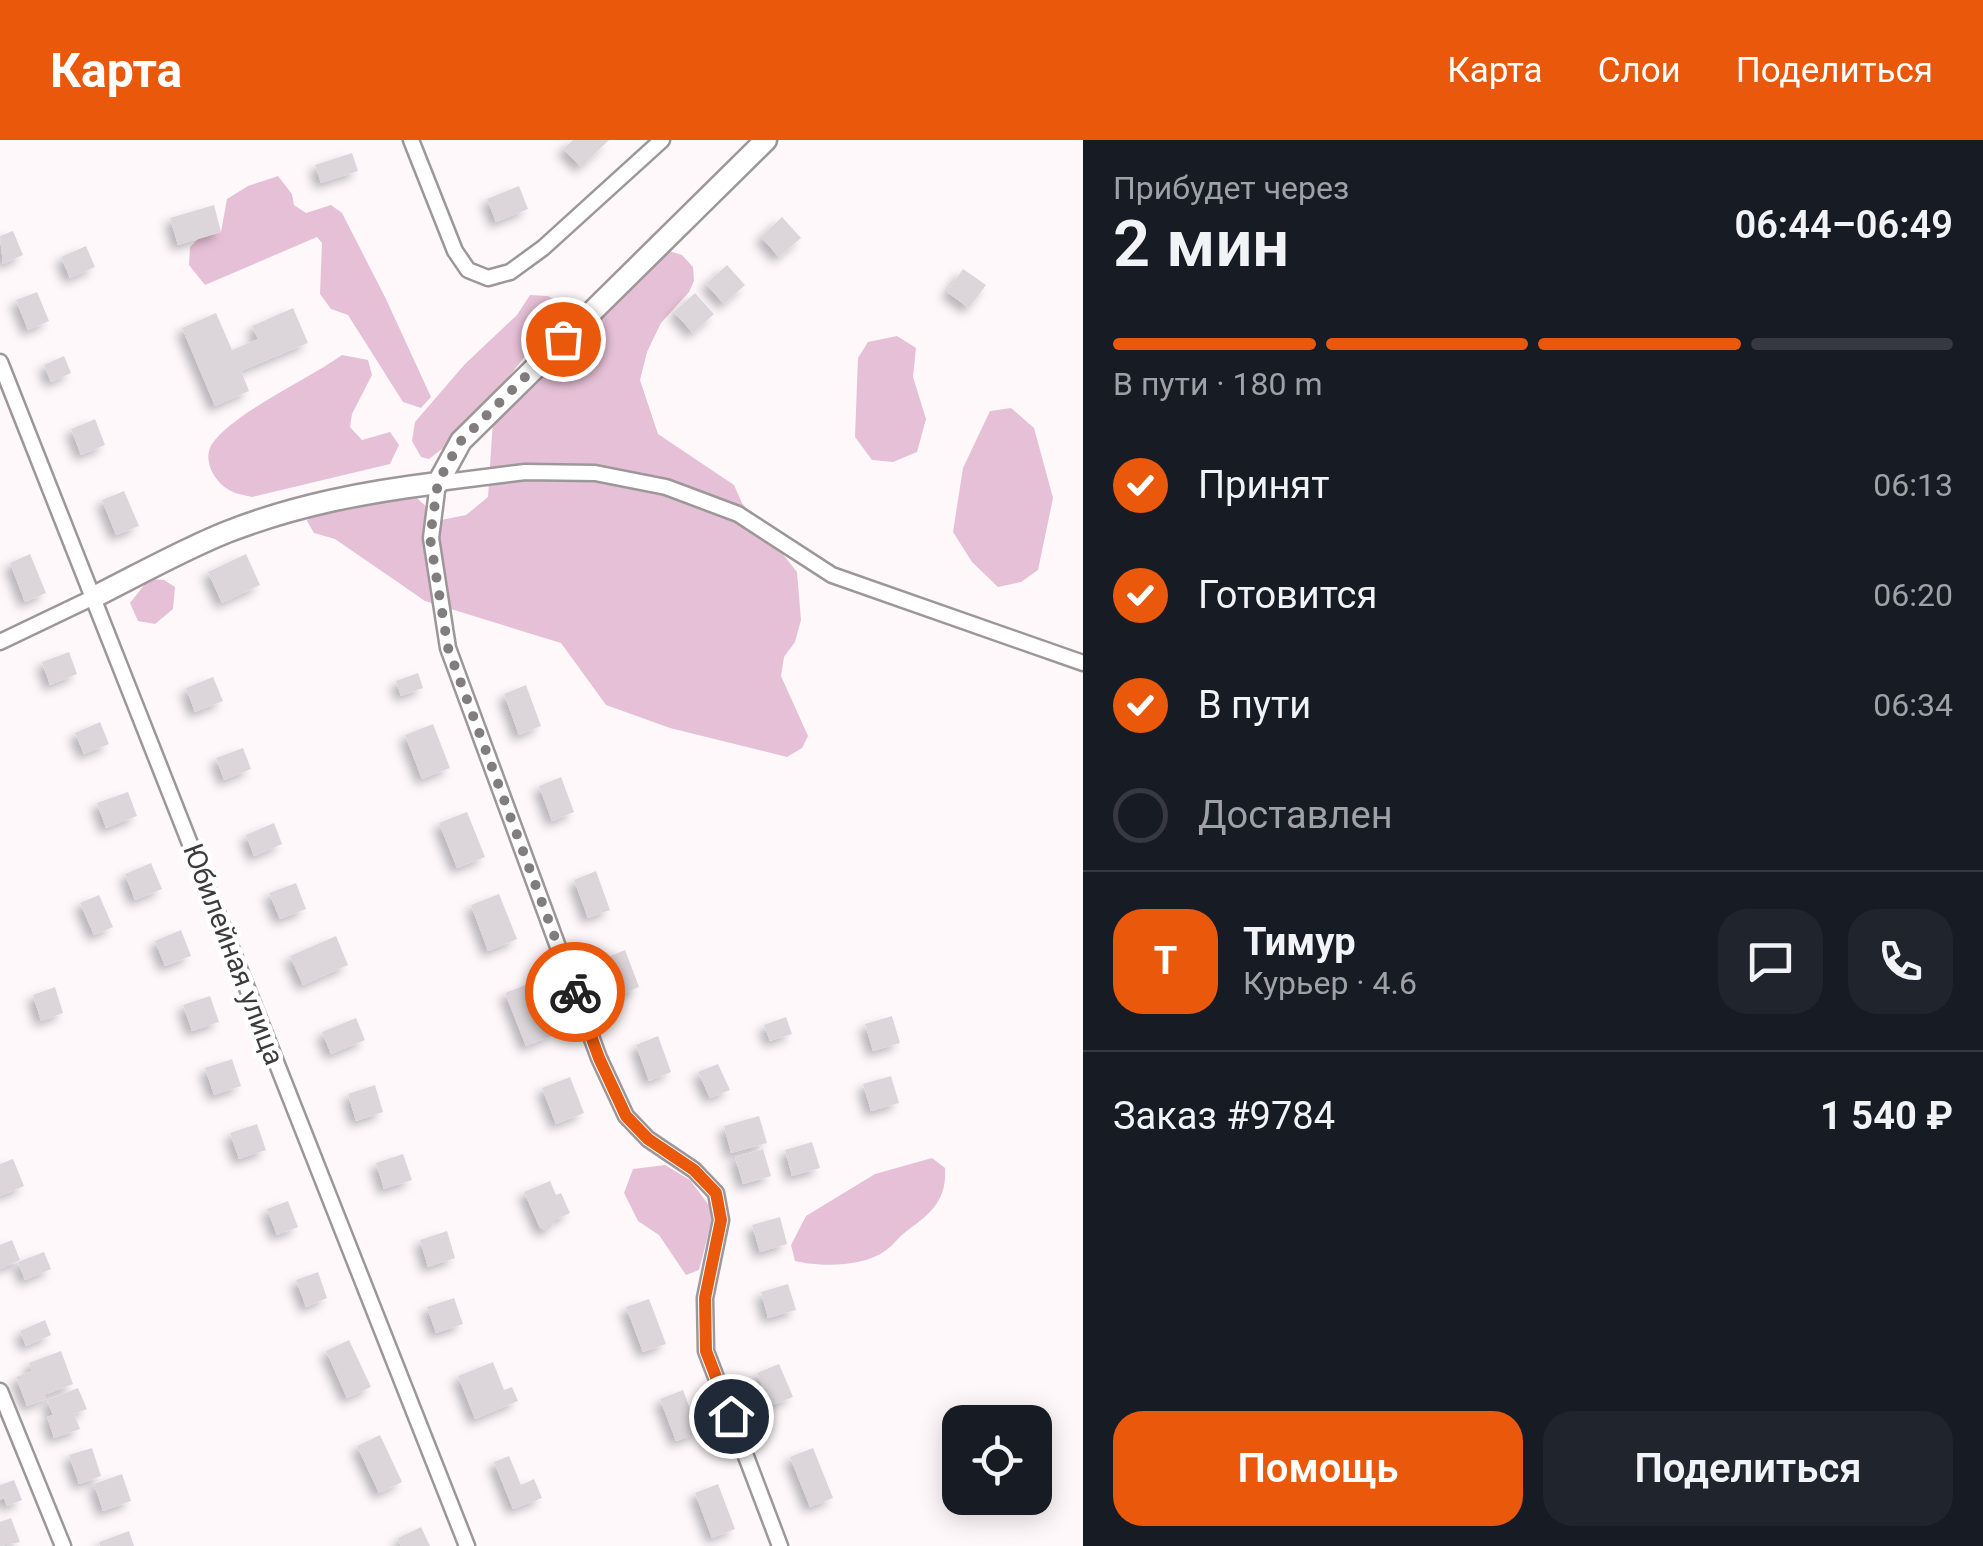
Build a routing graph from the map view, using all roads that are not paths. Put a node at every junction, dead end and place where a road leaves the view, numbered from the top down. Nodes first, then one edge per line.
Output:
1 (411, 140) edge
2 (662, 140) edge
3 (766, 140) edge
4 (0, 362) edge
5 (438, 482) junction
6 (94, 597) junction
7 (0, 642) edge
8 (1083, 663) edge
9 (0, 1391) edge
10 (63, 1546) edge
11 (467, 1546) edge
12 (780, 1546) edge

1 - 2 street
3 - 5 street
4 - 6 street, Юбилейная улица
5 - 6 street
5 - 8 street
5 - 12 street
6 - 7 street
6 - 11 street, Юбилейная улица
9 - 10 street

